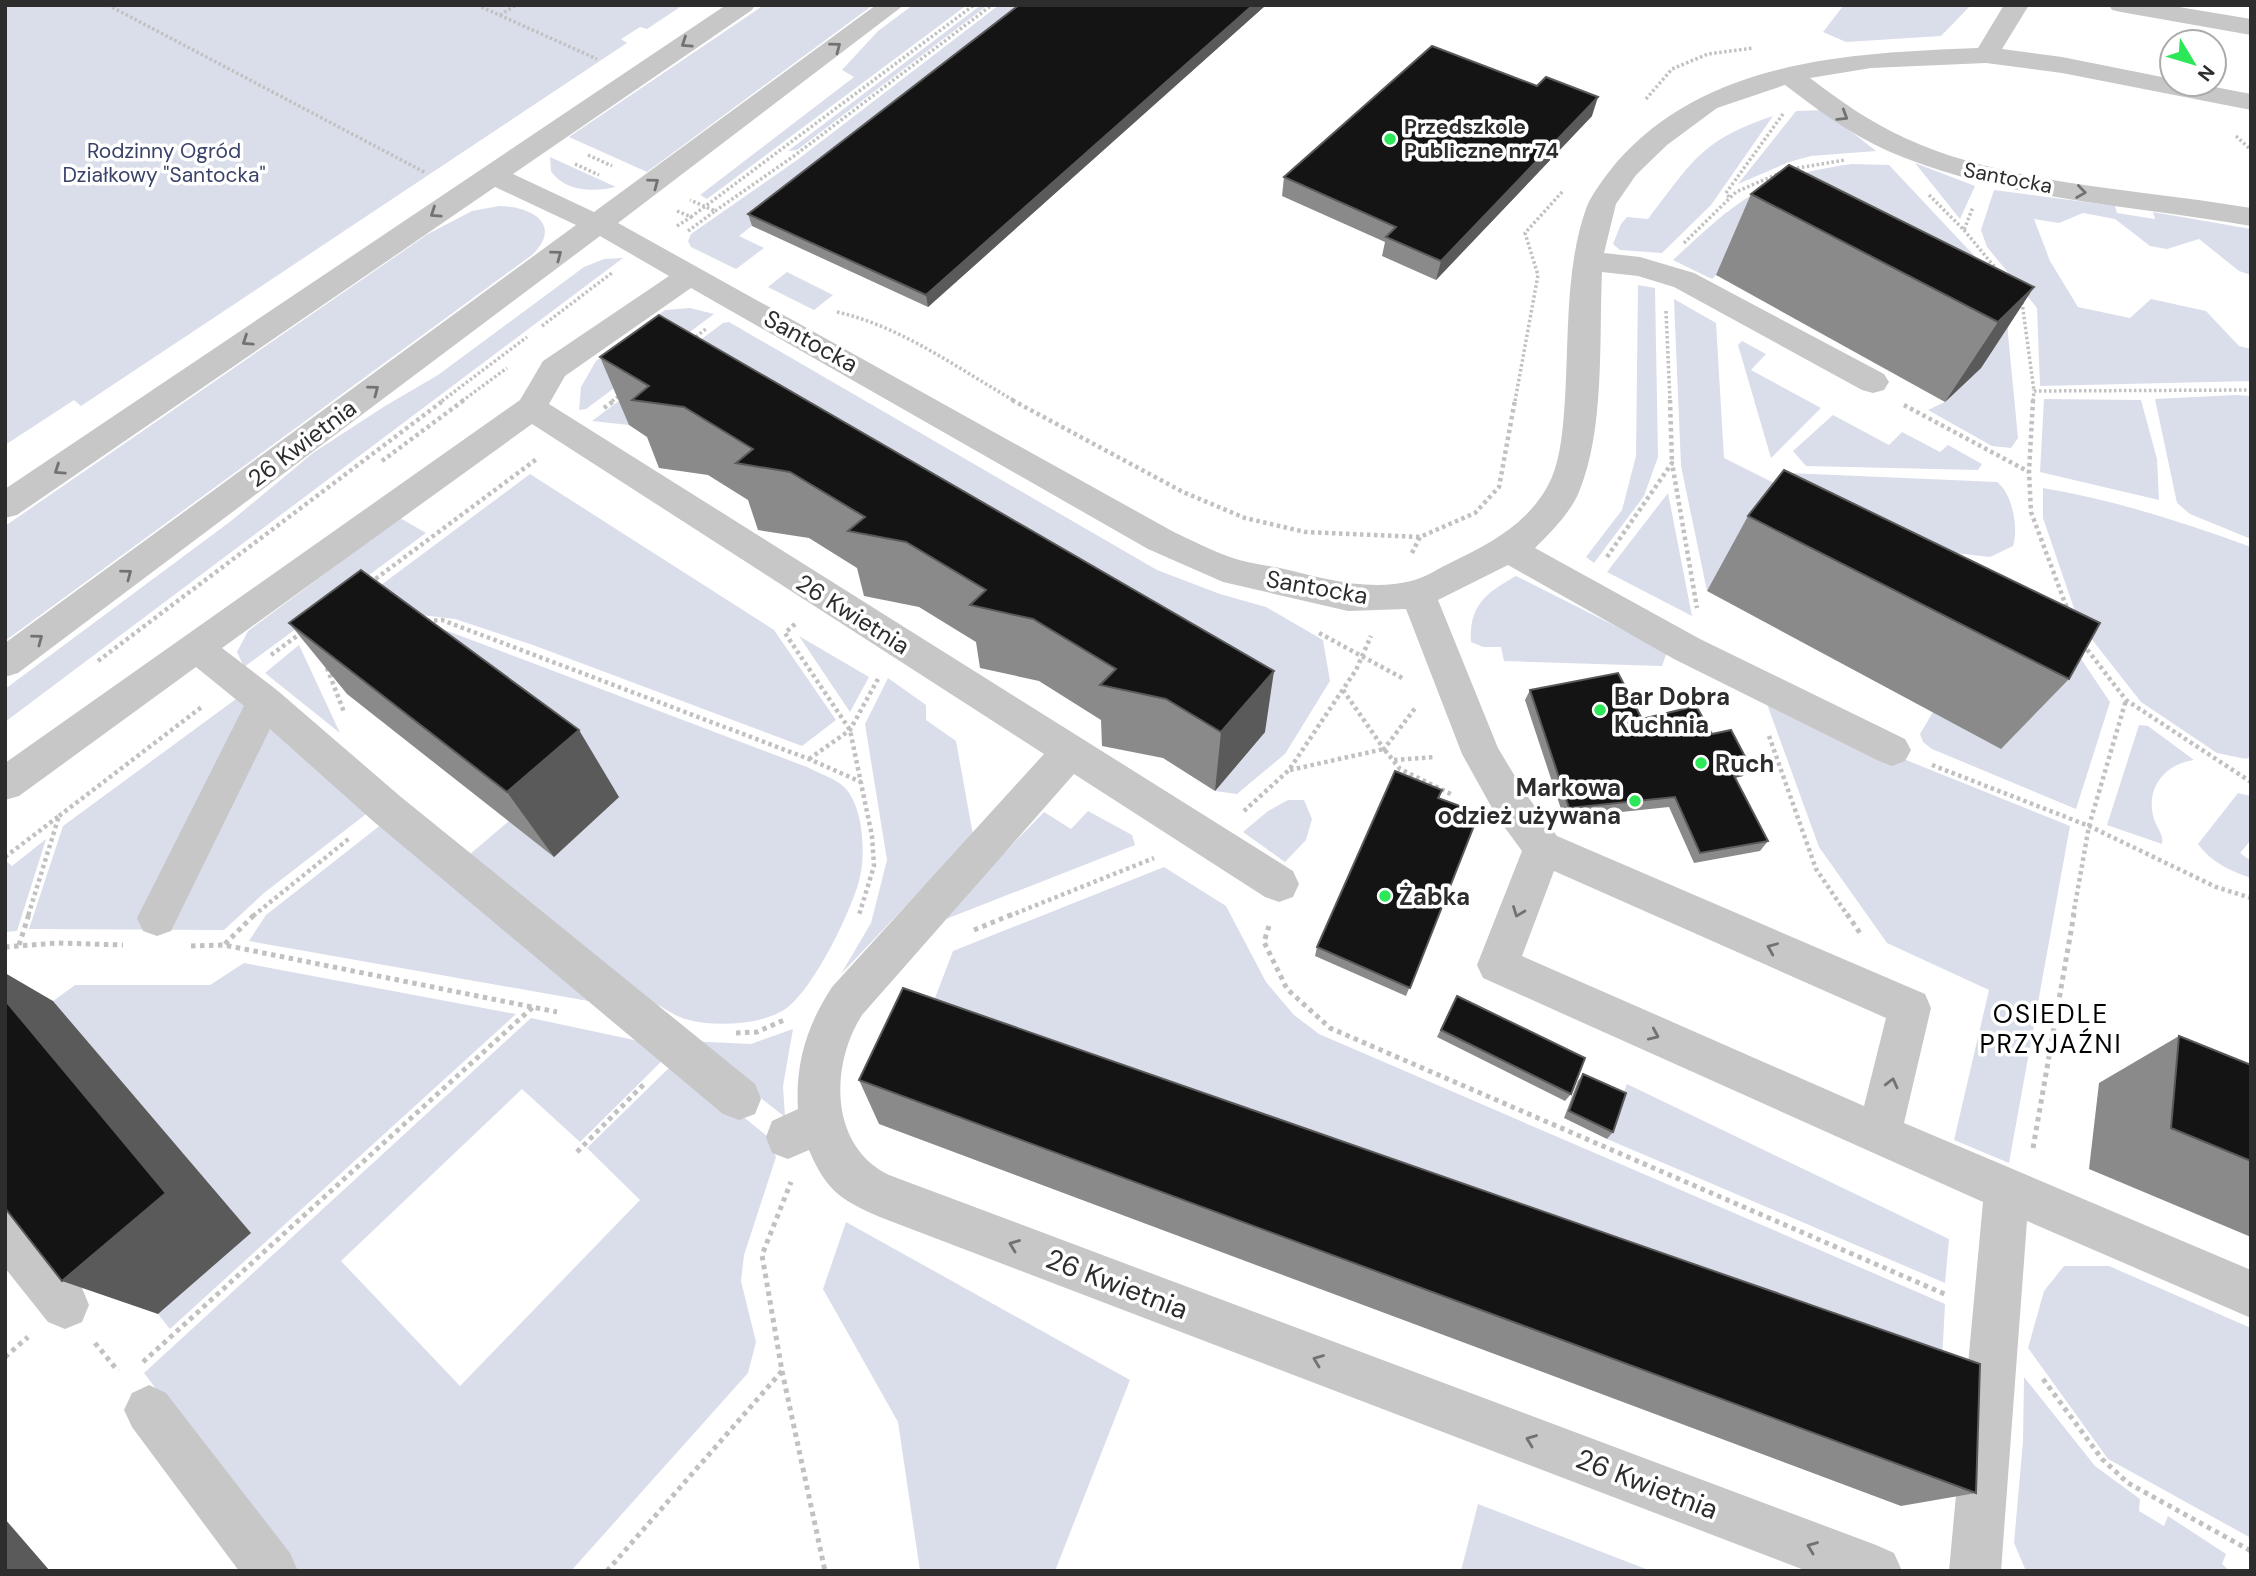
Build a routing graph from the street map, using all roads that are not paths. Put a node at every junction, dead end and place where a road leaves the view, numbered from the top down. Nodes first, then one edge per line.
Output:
1 (743, 5) edge
2 (892, 5) edge
3 (2017, 5) edge
4 (2121, 5) edge
5 (2251, 27) edge
6 (1986, 55) junction
7 (1798, 82) junction
8 (2251, 102) edge
9 (491, 174) junction
10 (2251, 218) edge
11 (599, 223) junction
12 (1588, 261) junction
13 (690, 275) junction
14 (1873, 382) road end
15 (531, 408) junction
16 (14, 489) edge
17 (1510, 549) junction
18 (1418, 594) junction
19 (197, 648) junction
20 (5, 663) edge
21 (251, 691) junction
22 (1892, 750) road end
23 (1070, 752) junction
24 (5, 784) edge
25 (1543, 848) junction
26 (1279, 884) road end
27 (157, 918) dead end
28 (739, 1099) dead end
29 (1879, 1135) junction
30 (2016, 1194) junction
31 (5, 1231) edge
32 (2251, 1294) edge
33 (65, 1305) edge
34 (143, 1389) road end
35 (272, 1571) edge
36 (1876, 1571) edge
37 (1975, 1571) edge

1 -> 9 street
11 -> 2 street, 26 Kwietnia
3 - 6 street
4 - 5 street
6 - 7 street, Santocka
6 - 8 street, Santocka
7 -> 10 street, Santocka
7 - 12 street, Santocka
9 - 11 street
9 -> 16 street
11 - 13 street, Santocka
20 -> 11 street, 26 Kwietnia
12 - 14 street
12 - 17 street, Santocka
13 - 15 street
13 - 18 street, Santocka
15 - 19 street
15 - 23 street, 26 Kwietnia
17 - 18 street, Santocka
17 - 22 street
18 - 25 street
19 - 21 street
19 - 24 street
21 - 27 street
21 - 28 street
23 - 26 street, 26 Kwietnia
36 -> 23 street, 26 Kwietnia
29 -> 25 street
25 -> 29 street
29 - 30 street
30 - 32 street
30 - 37 street
31 - 33 street
34 - 35 street

